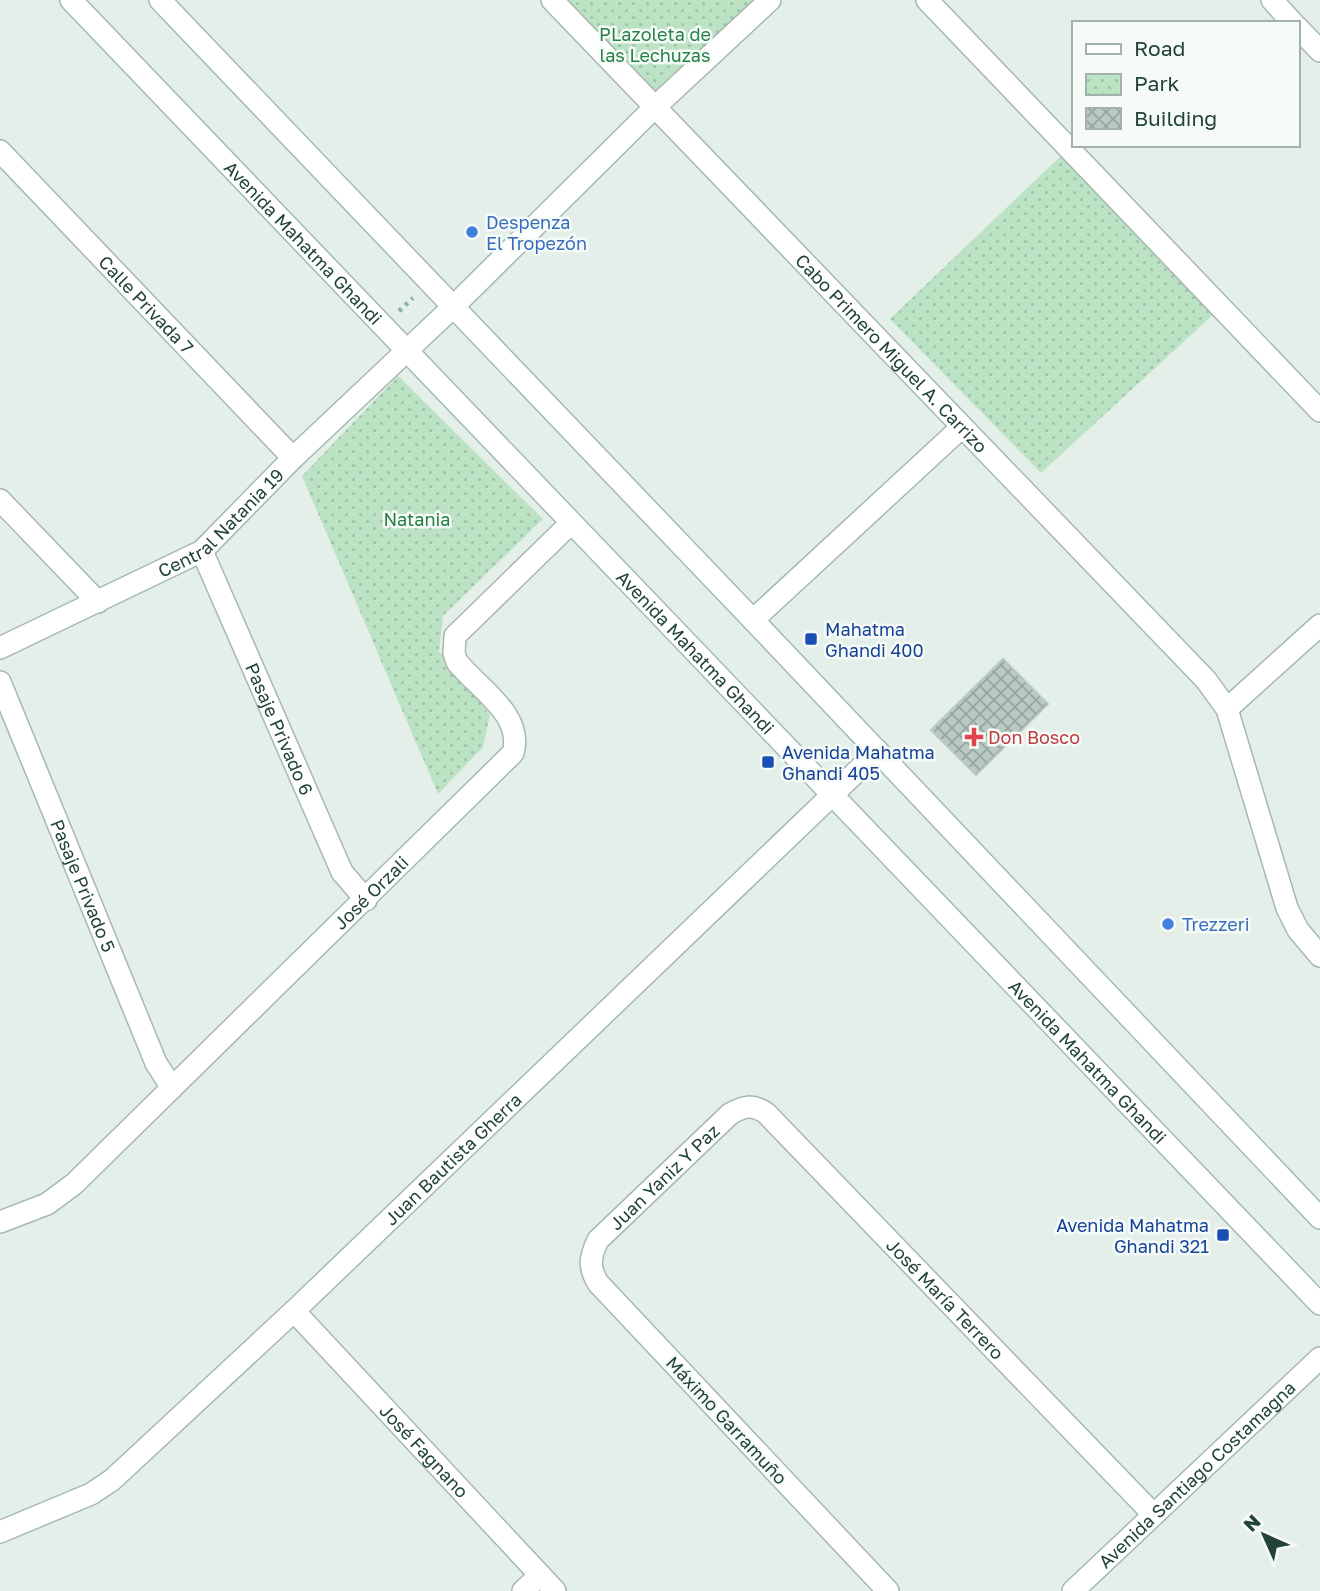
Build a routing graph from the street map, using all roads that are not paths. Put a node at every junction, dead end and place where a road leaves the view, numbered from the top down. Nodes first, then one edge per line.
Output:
1 (71, 0) edge
2 (160, 0) edge
3 (552, 0) edge
4 (770, 0) edge
5 (927, 0) edge
6 (1272, 0) edge
7 (1291, 21) edge
8 (1299, 29) edge
9 (1320, 51) edge
10 (654, 108) junction
11 (0, 151) edge
12 (453, 307) junction
13 (407, 351) junction
14 (1320, 411) edge
15 (962, 427) junction
16 (293, 458) junction
17 (0, 500) edge
18 (571, 523) junction
19 (202, 551) junction
20 (98, 603) junction
21 (753, 620) junction
22 (1320, 625) edge
23 (0, 648) edge
24 (0, 682) edge
25 (1227, 709) junction
26 (878, 751) junction
27 (833, 792) junction
28 (366, 900) junction
29 (1320, 956) edge
30 (172, 1088) junction
31 (730, 1114) joint
32 (1320, 1218) edge
33 (0, 1222) edge
34 (598, 1240) joint
35 (1320, 1304) edge
36 (294, 1311) junction
37 (1320, 1358) edge
38 (1153, 1514) junction
39 (0, 1532) edge
40 (540, 1575) junction
41 (523, 1591) edge
42 (555, 1591) edge
43 (888, 1591) edge
44 (1073, 1591) edge

1 - 13 street, Avenida Mahatma Ghandi
2 - 12 street
3 - 10 street, Cabo Primero Miguel A. Carrizo
4 - 10 street, Central Natania 19
5 - 14 street
6 - 7 street
8 - 9 street
10 - 12 street, Central Natania 19
10 - 15 street, Cabo Primero Miguel A. Carrizo
11 - 16 street, Calle Privada 7
12 - 13 street, Central Natania 19
12 - 21 street
13 - 16 street, Central Natania 19
13 - 18 street, Avenida Mahatma Ghandi
15 - 21 street
15 - 25 street, Cabo Primero Miguel A. Carrizo
16 - 19 street, Central Natania 19
17 - 20 street
18 - 27 street, Avenida Mahatma Ghandi
18 - 28 street, José Orzali
19 - 20 street, Central Natania 19
19 - 28 street, Pasaje Privado 6
20 - 23 street, Central Natania 19
21 - 26 street
22 - 25 street
24 - 30 street, Pasaje Privado 5
25 - 29 street, Cabo Primero Miguel A. Carrizo
26 - 27 street, Juan Bautista Gherra
26 - 32 street
27 - 35 street, Avenida Mahatma Ghandi
27 - 36 street, Juan Bautista Gherra
28 - 30 street, José Orzali
30 - 33 street, José Orzali
31 - 34 street, Juan Yaniz Y Paz
31 - 38 street, José María Terrero
34 - 43 street, Máximo Garramuño
36 - 39 street, Juan Bautista Gherra
36 - 40 street, José Fagnano
37 - 38 street, Avenida Santiago Costamagna
38 - 44 street, Avenida Santiago Costamagna
40 - 41 street
40 - 42 street, José Fagnano

